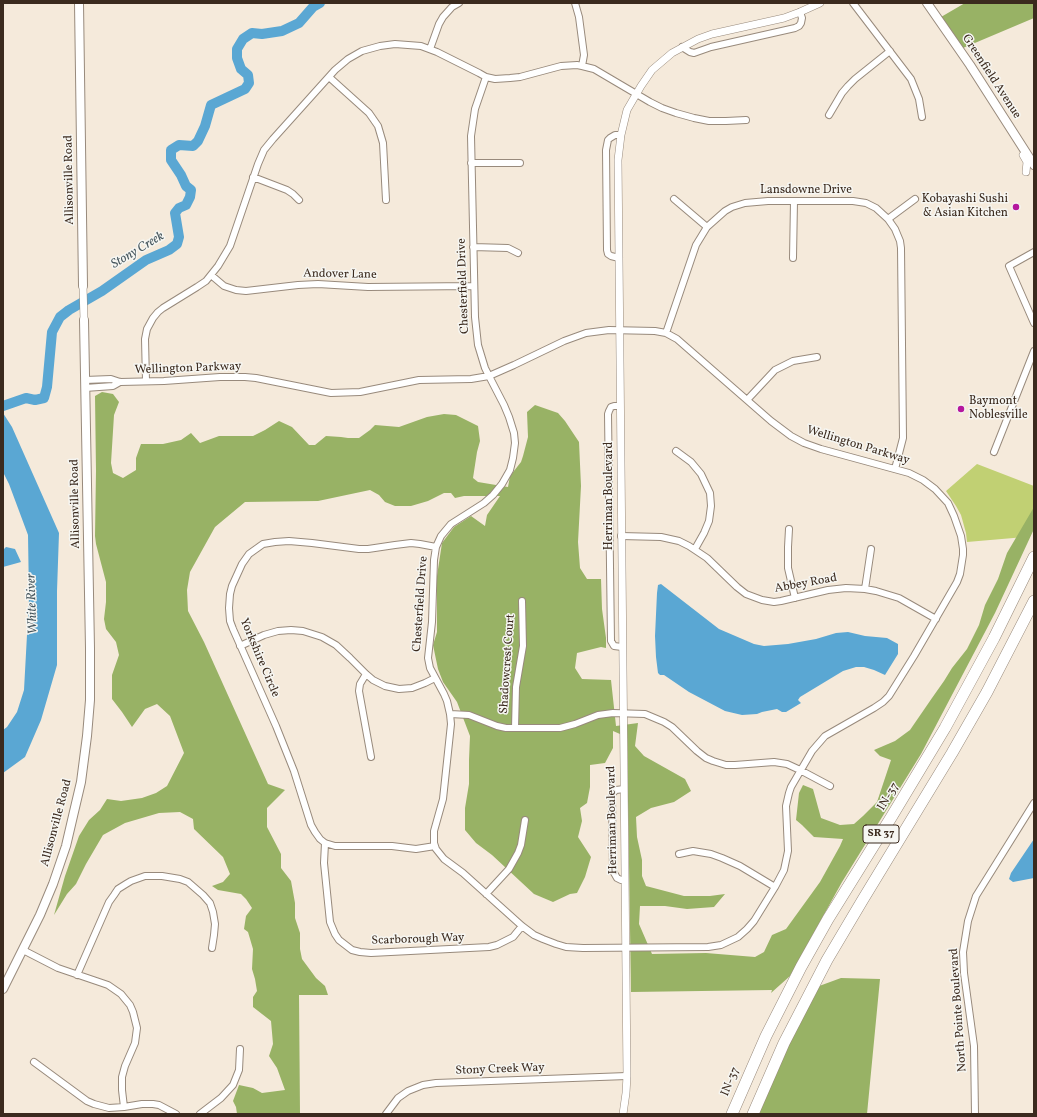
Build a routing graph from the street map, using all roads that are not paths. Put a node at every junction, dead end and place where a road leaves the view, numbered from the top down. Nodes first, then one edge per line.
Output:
1 (79, 3) edge
2 (458, 3) edge
3 (575, 3) edge
4 (820, 3) edge
5 (852, 3) edge
6 (927, 3) edge
7 (800, 12) junction
8 (682, 47) junction
9 (430, 49) junction
10 (890, 51) junction
11 (582, 66) junction
12 (486, 76) junction
13 (328, 77) junction
14 (636, 94) junction
15 (997, 107) junction
16 (830, 115) dead end
17 (922, 117) dead end
18 (746, 120) dead end
19 (621, 135) junction
20 (471, 163) junction
21 (520, 163) dead end
22 (1034, 165) edge
23 (1026, 172) dead end
24 (253, 177) junction
25 (674, 199) dead end
26 (915, 199) dead end
27 (299, 200) dead end
28 (386, 200) dead end
29 (794, 201) junction
30 (888, 219) junction
31 (706, 227) junction
32 (473, 247) junction
33 (1034, 252) edge
34 (518, 253) dead end
35 (619, 258) junction
36 (793, 258) dead end
37 (211, 275) junction
38 (83, 286) joint
39 (474, 286) junction
40 (84, 320) joint
41 (1034, 323) edge
42 (620, 330) junction
43 (666, 333) junction
44 (1034, 351) edge
45 (817, 357) dead end
46 (489, 376) junction
47 (146, 381) junction
48 (85, 384) junction
49 (747, 400) junction
50 (620, 406) junction
51 (676, 451) dead end
52 (994, 452) dead end
53 (895, 469) junction
54 (789, 529) dead end
55 (622, 536) junction
56 (436, 547) junction
57 (871, 549) dead end
58 (695, 550) junction
59 (1034, 557) edge
60 (865, 589) junction
61 (794, 598) junction
62 (522, 601) dead end
63 (1034, 601) edge
64 (936, 619) junction
65 (240, 646) junction
66 (622, 647) junction
67 (366, 674) junction
68 (435, 678) junction
69 (450, 714) junction
70 (623, 714) junction
71 (515, 728) junction
72 (371, 757) dead end
73 (800, 770) junction
74 (830, 786) dead end
75 (624, 789) junction
76 (1034, 803) edge
77 (525, 820) dead end
78 (325, 842) junction
79 (435, 846) junction
80 (679, 854) dead end
81 (625, 880) junction
82 (775, 887) junction
83 (486, 894) junction
84 (522, 926) junction
85 (212, 948) dead end
86 (625, 948) junction
87 (23, 950) junction
88 (77, 975) junction
89 (3, 990) edge
90 (240, 1050) dead end
91 (34, 1062) dead end
92 (627, 1076) junction
93 (124, 1107) junction
94 (176, 1114) edge
95 (200, 1114) edge
96 (386, 1114) edge
97 (623, 1114) edge
98 (732, 1114) edge
99 (753, 1114) edge
100 (975, 1114) edge

1 - 38 main road, Allisonville Road
2 - 9 street
3 - 11 street
4 - 7 street, Herriman Boulevard
5 - 10 street
6 - 15 main road, Greenfield Avenue
7 - 8 street, Herriman Boulevard
7 - 8 street
8 - 14 street, Herriman Boulevard
9 - 12 street
9 - 13 street
10 - 16 street
10 - 17 street
11 - 12 street
11 - 14 street
12 - 20 street, Chesterfield Drive
13 - 24 street
13 - 28 street
14 - 18 street
14 - 19 street, Herriman Boulevard
15 - 22 main road, Greenfield Avenue
15 - 23 street
19 - 35 street, Herriman Boulevard
19 - 35 street
20 - 21 street
20 - 32 street, Chesterfield Drive
24 - 27 street
24 - 37 street
25 - 31 street
26 - 30 street
29 - 30 street, Lansdowne Drive
29 - 31 street, Lansdowne Drive
29 - 36 street
30 - 53 street, Lansdowne Drive
31 - 43 street, Lansdowne Drive
32 - 34 street
32 - 39 street, Chesterfield Drive
33 - 41 street
35 - 42 street, Herriman Boulevard
37 - 39 street, Andover Lane
37 - 47 street
38 - 40 street, Allisonville Road
39 - 46 street, Chesterfield Drive
40 - 48 main road, Allisonville Road
42 - 43 street, Wellington Parkway
42 - 46 street, Wellington Parkway
42 - 50 street, Herriman Boulevard
43 - 49 street, Wellington Parkway
44 - 52 street
45 - 49 street
46 - 47 street, Wellington Parkway
46 - 56 street, Chesterfield Drive
47 - 48 street, Wellington Parkway
48 - 87 main road, Allisonville Road
49 - 53 street, Wellington Parkway
50 - 55 street, Herriman Boulevard
50 - 66 street
51 - 58 street
53 - 64 street, Wellington Parkway
54 - 61 street
55 - 58 street, Abbey Road
55 - 66 street, Herriman Boulevard
56 - 65 street, Yorkshire Circle
56 - 68 street, Chesterfield Drive
57 - 60 street
58 - 61 street, Abbey Road
59 - 98 highway, IN-37 / SR 37
60 - 61 street, Abbey Road
60 - 64 street, Abbey Road
62 - 71 street, Shadowcrest Court
63 - 99 highway, SR 37
64 - 73 street, Wellington Parkway
65 - 67 street
65 - 78 street, Yorkshire Circle
66 - 70 street, Herriman Boulevard
67 - 68 street
67 - 72 street
68 - 69 street, Chesterfield Drive
69 - 71 street
69 - 79 street, Chesterfield Drive
70 - 71 street
70 - 73 street
70 - 75 street, Herriman Boulevard
73 - 74 street
73 - 82 street, Wellington Parkway
75 - 81 street, Herriman Boulevard
75 - 81 street
76 - 100 street, North Pointe Boulevard
77 - 83 street
78 - 79 street
78 - 84 street, Scarborough Way
79 - 83 street
80 - 82 street
81 - 86 street, Herriman Boulevard
82 - 86 street, Wellington Parkway
83 - 84 street
84 - 86 street
85 - 88 street
86 - 92 street, Herriman Boulevard
87 - 88 street
87 - 89 main road, Allisonville Road
88 - 93 street
90 - 95 street
91 - 93 street
92 - 96 street, Stony Creek Way
92 - 97 street, Herriman Boulevard
93 - 94 street

